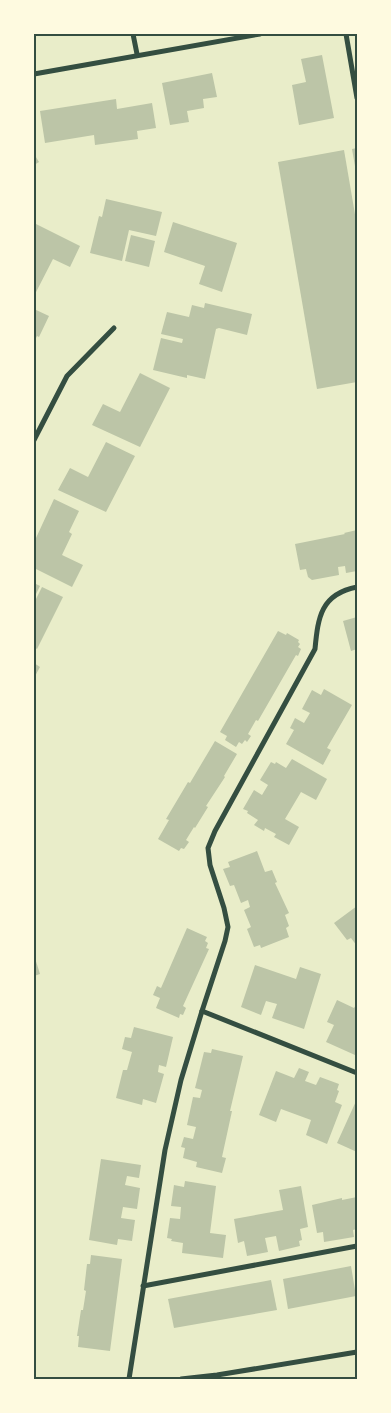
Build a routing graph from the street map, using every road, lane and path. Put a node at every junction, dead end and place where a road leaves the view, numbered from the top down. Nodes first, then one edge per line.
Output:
1 (132, 34) edge
2 (260, 34) edge
3 (346, 34) edge
4 (137, 54) junction
5 (34, 74) edge
6 (357, 98) edge
7 (114, 328) dead end
8 (34, 440) edge
9 (357, 587) edge
10 (202, 1010) junction
11 (357, 1073) edge
12 (357, 1246) edge
13 (143, 1286) junction
14 (357, 1352) edge
15 (216, 1377) edge
16 (129, 1379) edge
17 (181, 1379) edge

1 - 4 street
2 - 4 street
3 - 6 street
4 - 5 street
7 - 8 street
9 - 10 street
10 - 11 street
10 - 13 street
12 - 13 street
13 - 16 street
14 - 15 street
15 - 17 street

